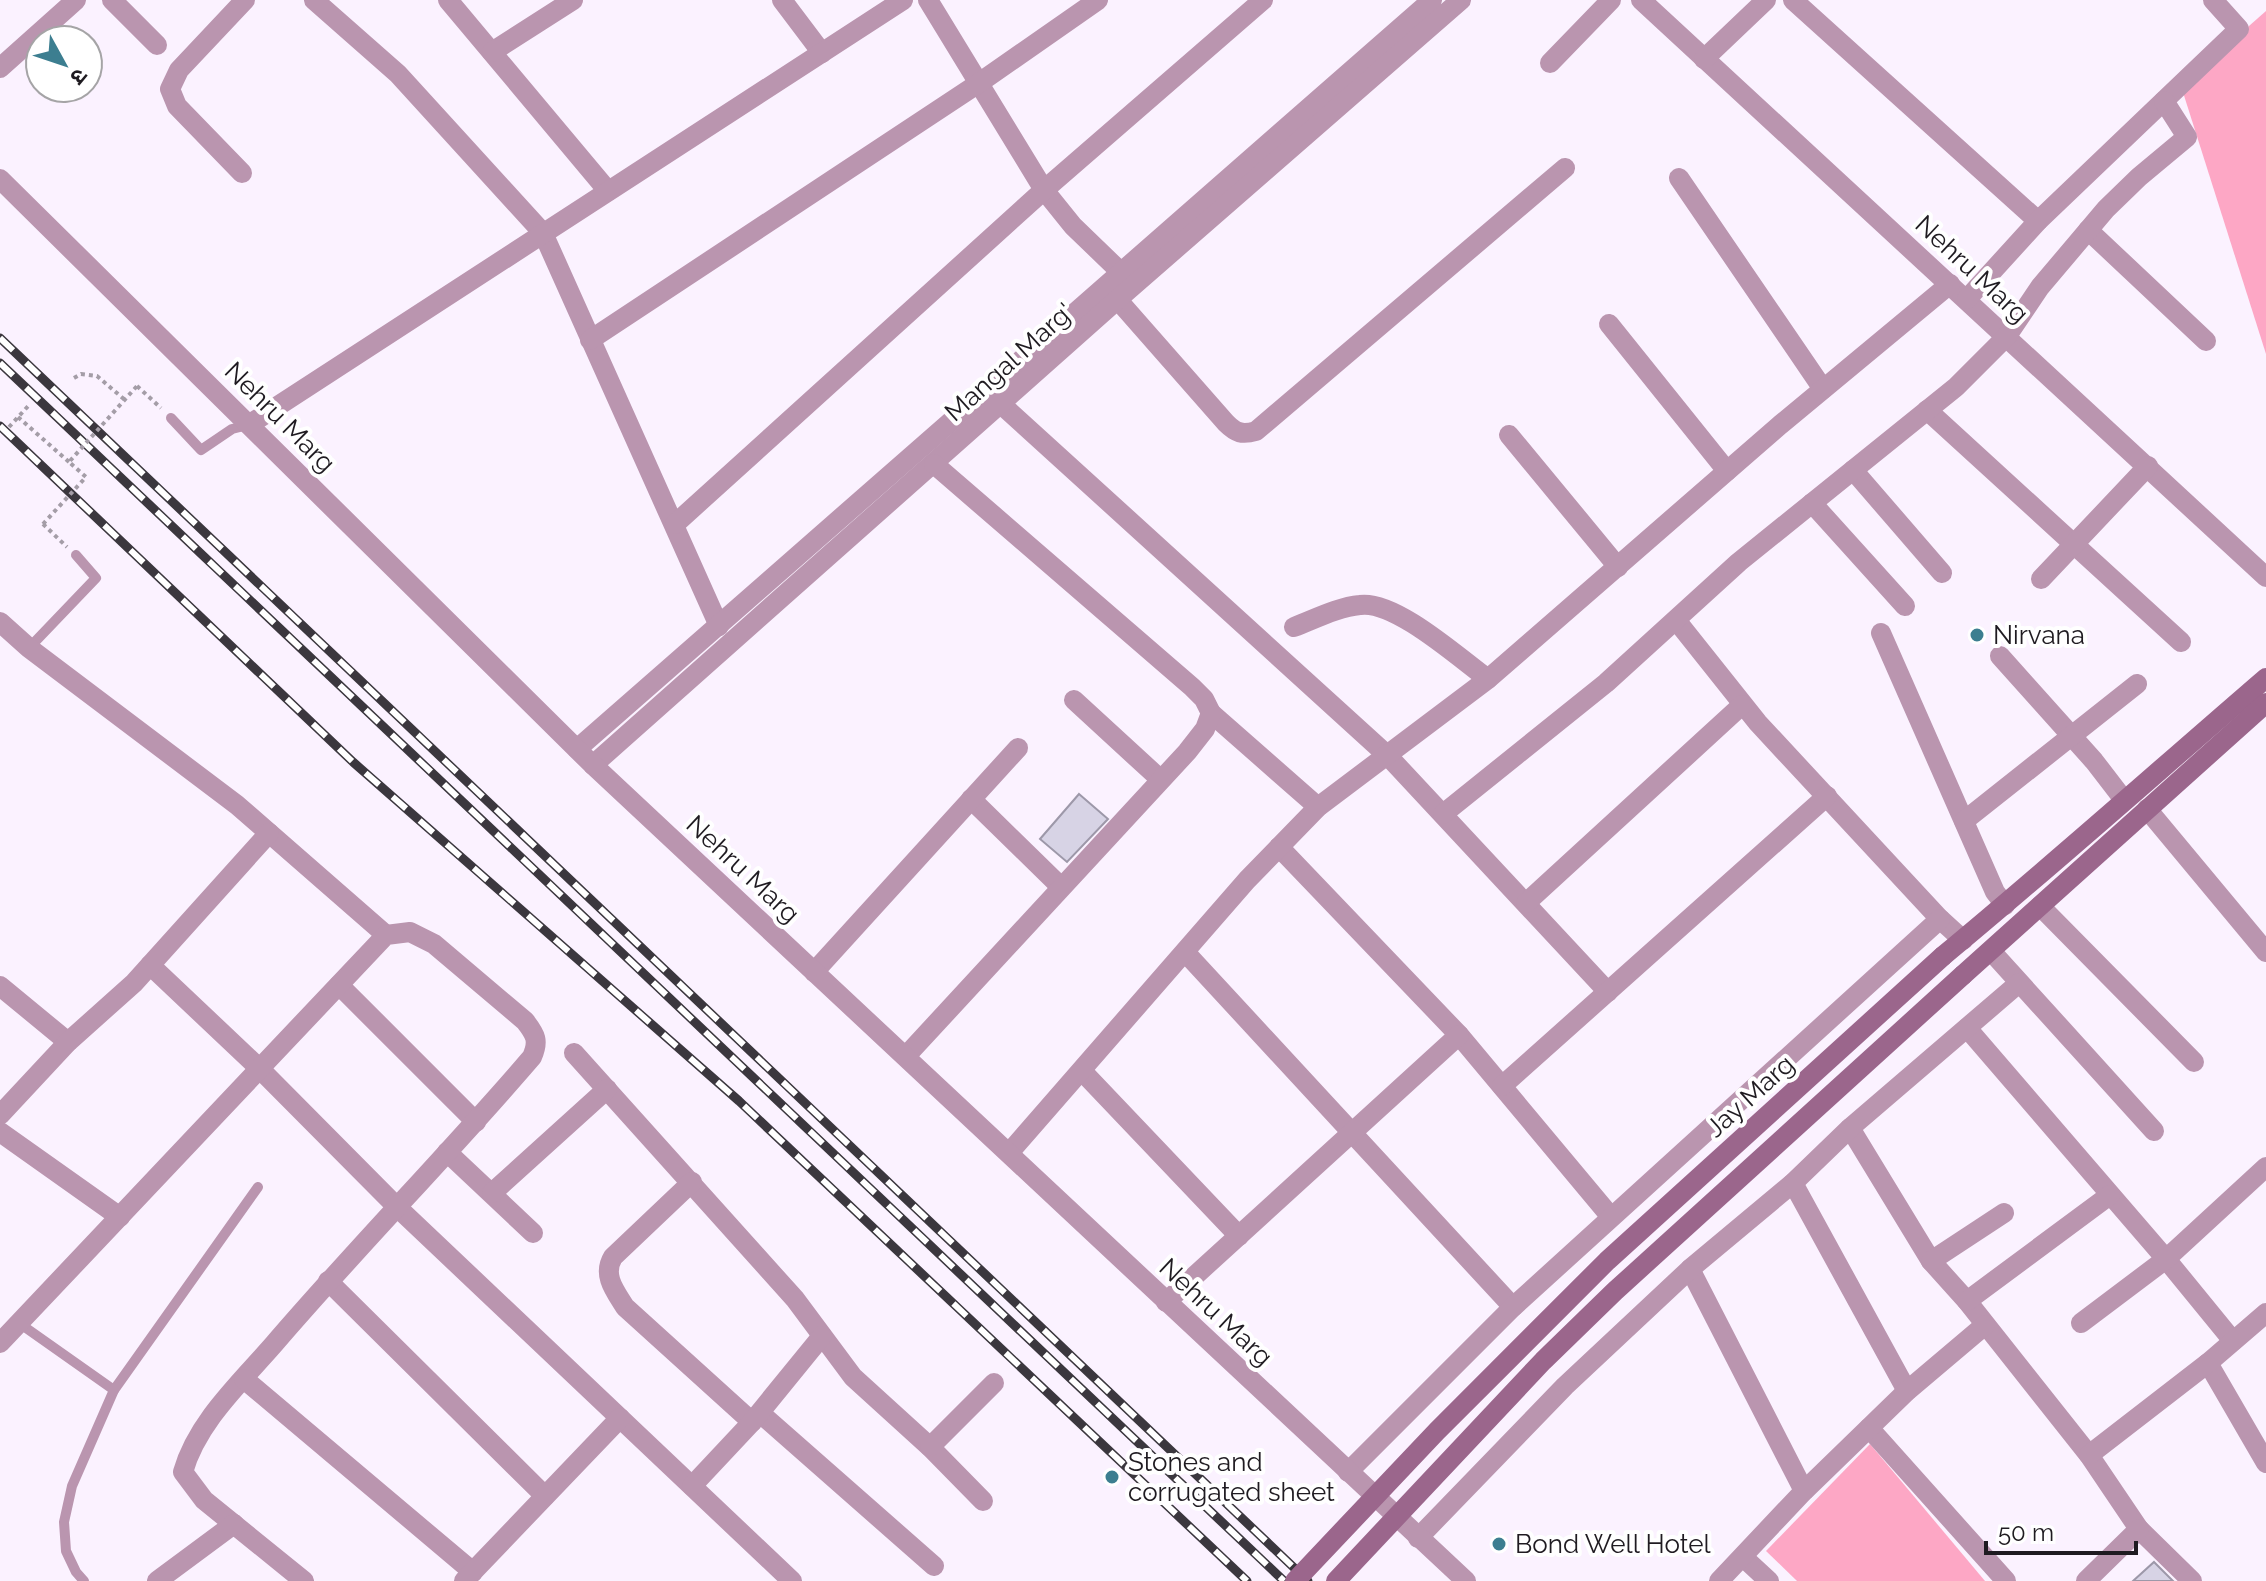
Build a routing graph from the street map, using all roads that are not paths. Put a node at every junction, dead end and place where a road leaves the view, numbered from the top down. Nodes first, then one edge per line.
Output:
1 (76, 0) edge
2 (112, 0) edge
3 (245, 0) edge
4 (314, 0) edge
5 (448, 0) edge
6 (573, 0) edge
7 (782, 0) edge
8 (903, 0) edge
9 (928, 0) edge
10 (1098, 0) edge
11 (1263, 0) edge
12 (1432, 0) edge
13 (1461, 0) edge
14 (1611, 0) edge
15 (1641, 0) edge
16 (1766, 0) edge
17 (1793, 0) edge
18 (2213, 0) edge
19 (157, 45) dead end
20 (492, 52) junction
21 (822, 53) junction
22 (1704, 59) junction
23 (1550, 63) dead end
24 (0, 68) edge
25 (979, 83) junction
26 (2164, 101) junction
27 (1565, 168) dead end
28 (242, 173) dead end
29 (1679, 178) dead end
30 (0, 179) edge
31 (1044, 190) junction
32 (608, 191) junction
33 (2038, 221) junction
34 (2088, 230) junction
35 (543, 233) junction
36 (1950, 284) junction
37 (1119, 285) junction
38 (1967, 299) junction
39 (1609, 324) dead end
40 (2007, 336) junction
41 (590, 340) junction
42 (2206, 341) dead end
43 (1823, 389) junction
44 (1001, 404) junction
45 (1927, 410) junction
46 (171, 418) road end
47 (250, 424) junction
48 (1509, 435) dead end
49 (934, 464) junction
50 (2148, 466) junction
51 (1853, 470) junction
52 (1727, 471) junction
53 (1812, 503) junction
54 (675, 524) junction
55 (2073, 544) junction
56 (76, 555) road end
57 (1618, 567) junction
58 (1942, 573) dead end
59 (2266, 577) edge
60 (2041, 579) dead end
61 (1905, 606) dead end
62 (1676, 620) junction
63 (0, 622) edge
64 (719, 626) junction
65 (1294, 627) dead end
66 (1881, 633) dead end
67 (2181, 642) dead end
68 (29, 648) junction
69 (2000, 656) dead end
70 (2266, 678) edge
71 (1488, 679) junction
72 (2137, 684) dead end
73 (1074, 700) dead end
74 (1742, 705) junction
75 (2259, 706) edge
76 (1211, 713) junction
77 (2071, 735) junction
78 (1018, 748) dead end
79 (577, 749) junction
80 (1388, 756) junction
81 (593, 765) junction
82 (1160, 779) junction
83 (1827, 796) junction
84 (971, 799) junction
85 (2124, 800) junction
86 (1318, 807) junction
87 (2147, 809) junction
88 (1443, 814) junction
89 (1964, 821) junction
90 (269, 833) junction
91 (1279, 847) junction
92 (1061, 887) junction
93 (1526, 903) junction
94 (2005, 905) junction
95 (2040, 906) junction
96 (1940, 919) junction
97 (386, 935) junction
98 (1963, 940) junction
99 (1991, 951) junction
100 (1185, 952) junction
101 (2266, 952) edge
102 (150, 965) junction
103 (814, 972) junction
104 (2019, 983) junction
105 (339, 985) junction
106 (0, 986) edge
107 (1608, 992) junction
108 (1967, 1028) junction
109 (1459, 1035) junction
110 (68, 1042) junction
111 (574, 1053) dead end
112 (906, 1056) junction
113 (2194, 1062) dead end
114 (260, 1069) junction
115 (1082, 1071) junction
116 (1502, 1086) junction
117 (607, 1089) junction
118 (0, 1115) edge
119 (476, 1122) junction
120 (1850, 1128) junction
121 (2154, 1131) dead end
122 (0, 1132) edge
123 (1352, 1132) junction
124 (447, 1152) junction
125 (1009, 1153) junction
126 (2266, 1167) edge
127 (692, 1182) junction
128 (1793, 1183) junction
129 (258, 1187) dead end
130 (492, 1193) junction
131 (2110, 1195) junction
132 (396, 1206) junction
133 (2004, 1213) dead end
134 (120, 1217) junction
135 (1611, 1217) junction
136 (533, 1233) dead end
137 (1239, 1236) junction
138 (2166, 1259) junction
139 (1931, 1261) junction
140 (1690, 1269) junction
141 (328, 1281) junction
142 (1967, 1301) junction
143 (1166, 1302) junction
144 (1513, 1307) junction
145 (2266, 1313) edge
146 (19, 1323) junction
147 (2081, 1323) dead end
148 (1985, 1325) junction
149 (822, 1336) junction
150 (2233, 1341) junction
151 (0, 1343) edge
152 (2208, 1363) junction
153 (244, 1379) junction
154 (994, 1383) dead end
155 (114, 1390) junction
156 (1907, 1391) junction
157 (620, 1418) junction
158 (756, 1418) junction
159 (1869, 1428) junction
160 (930, 1447) junction
161 (2089, 1455) junction
162 (2266, 1463) edge
163 (1348, 1472) junction
164 (692, 1486) junction
165 (1804, 1491) junction
166 (545, 1496) junction
167 (983, 1501) dead end
168 (234, 1524) junction
169 (2139, 1529) junction
170 (1418, 1538) junction
171 (1743, 1557) junction
172 (934, 1566) dead end
173 (468, 1576) edge
174 (84, 1581) edge
175 (157, 1581) edge
176 (304, 1581) edge
177 (792, 1581) edge
178 (1295, 1581) edge
179 (1336, 1581) edge
180 (1466, 1581) edge
181 (1719, 1581) edge
182 (1769, 1581) edge
183 (2006, 1581) edge
184 (2086, 1581) edge
185 (2192, 1581) edge

1 - 24 street
2 - 19 street
3 - 28 street
4 - 35 street
5 - 20 street
6 - 20 street
7 - 21 street
8 - 21 street
9 - 25 street
10 - 25 street
11 - 31 street
12 - 37 street
13 - 37 street, Mangal Marg'
14 - 23 street
15 - 22 street, Nehru Marg
16 - 22 street
17 - 33 street
18 - 26 street
20 - 32 street
21 - 32 street
22 - 36 street, Nehru Marg
25 - 31 street
25 - 41 street
26 - 33 street
26 - 34 street
27 - 37 street
29 - 43 street
30 - 47 street, Nehru Marg
31 - 37 street
31 - 54 street
32 - 35 street
33 - 38 street
34 - 40 street
34 - 42 street
35 - 41 street
35 - 47 street
36 - 38 street, Nehru Marg
36 - 43 street
37 - 44 street, Mangal Marg'
37 - 64 street
38 - 40 street, Nehru Marg
39 - 52 street
40 - 45 street
40 - 50 street, Nehru Marg
41 - 54 street
43 - 52 street
44 - 49 street, Mangal Marg'
44 - 80 street
45 - 51 street
45 - 55 street
46 - 47 lane
47 - 79 street, Nehru Marg
48 - 57 street
49 - 76 street
49 - 81 street, Mangal Marg'
50 - 55 street
50 - 59 street, Nehru Marg
51 - 53 street
51 - 58 street
52 - 57 street
53 - 61 street
53 - 62 street
54 - 64 street
55 - 60 street
55 - 67 street
56 - 68 lane
57 - 71 street
62 - 74 street
62 - 88 street
63 - 68 street
64 - 79 street
65 - 71 street
66 - 89 street
68 - 90 street
69 - 77 street
70 - 75 main road, Jay Marg
71 - 80 street
72 - 77 street
73 - 82 street
74 - 83 street
74 - 93 street
75 - 85 main road, Jay Marg
75 - 87 main road, Jay Marg
76 - 82 street
76 - 86 street
77 - 85 street
77 - 89 street
78 - 84 street
79 - 81 street, Nehru Marg
80 - 86 street
80 - 88 street
81 - 103 street, Nehru Marg
82 - 92 street
83 - 96 street
83 - 107 street
84 - 92 street
84 - 103 street
85 - 94 main road, Jay Marg
86 - 91 street
87 - 95 main road, Jay Marg
87 - 101 street
88 - 93 street
89 - 94 street
90 - 97 street
90 - 102 street
91 - 100 street
91 - 109 street
92 - 112 street
93 - 107 street
94 - 98 main road, Jay Marg
95 - 99 main road, Jay Marg
95 - 113 street
96 - 98 street
96 - 135 street
97 - 105 street
97 - 119 street
98 - 178 main road, Jay Marg, bridge
99 - 104 street
99 - 179 main road, Jay Marg, bridge
100 - 115 street
100 - 123 street
102 - 110 street
102 - 114 street
103 - 112 street, Nehru Marg
104 - 108 street
104 - 121 street
105 - 114 street
105 - 119 street
106 - 110 street
107 - 116 street
108 - 120 street
108 - 131 street
109 - 116 street
109 - 123 street
110 - 118 street
111 - 117 street
112 - 125 street, Nehru Marg
114 - 132 street
114 - 134 street
115 - 125 street
115 - 137 street
116 - 135 street
117 - 127 street
117 - 130 street
119 - 124 street
120 - 128 street
120 - 139 street
122 - 134 street
123 - 137 street
123 - 144 street
124 - 130 street
124 - 132 street
125 - 143 street, Nehru Marg
126 - 138 street
127 - 149 street
127 - 158 street
128 - 140 street
128 - 156 street
129 - 155 lane
130 - 136 street
131 - 138 street
131 - 142 street
132 - 141 street
132 - 157 street
133 - 139 street
134 - 146 street
135 - 144 street
137 - 143 street
138 - 147 street
138 - 150 street
139 - 142 street
140 - 165 street
140 - 170 street
141 - 153 street
141 - 166 street
142 - 148 street
143 - 163 street, Nehru Marg
144 - 163 street
145 - 150 street
146 - 151 street
146 - 155 lane
148 - 156 street
148 - 161 street
149 - 158 street
149 - 160 street
150 - 152 street
152 - 161 street
152 - 162 street
153 - 168 street
153 - 173 street
154 - 160 street
155 - 174 lane
156 - 159 street
157 - 164 street
157 - 166 street
158 - 164 street
158 - 172 street
159 - 165 street
159 - 183 street
160 - 167 street
161 - 169 street
163 - 170 street, Nehru Marg
164 - 177 street
165 - 171 street
166 - 173 street
168 - 175 street
168 - 176 street
169 - 184 street
169 - 185 street
170 - 180 street, Nehru Marg
171 - 181 street
171 - 182 street

